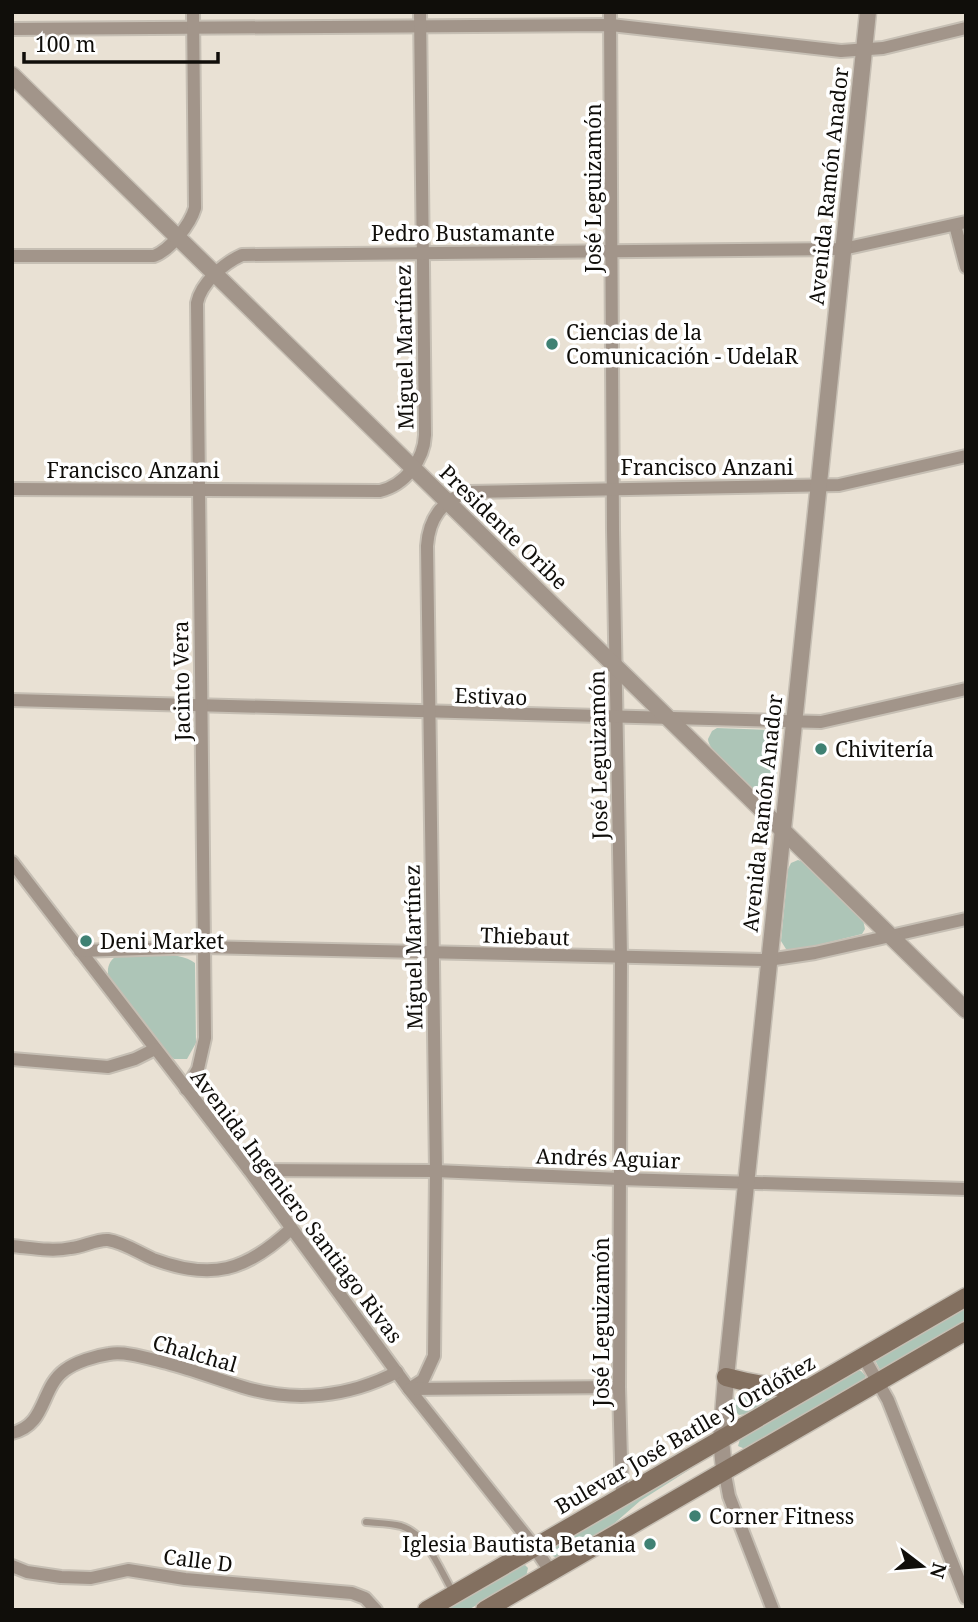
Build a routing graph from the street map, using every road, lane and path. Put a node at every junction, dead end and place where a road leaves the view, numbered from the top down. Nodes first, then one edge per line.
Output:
1 (193, 12) edge
2 (868, 12) edge
3 (421, 19) edge
4 (611, 19) edge
5 (193, 28) junction
6 (966, 28) edge
7 (13, 30) edge
8 (863, 51) junction
9 (12, 75) edge
10 (961, 223) edge
11 (176, 237) junction
12 (843, 249) junction
13 (422, 252) junction
14 (612, 252) junction
15 (12, 256) edge
16 (966, 268) edge
17 (216, 274) junction
18 (966, 456) edge
19 (413, 468) junction
20 (818, 486) junction
21 (613, 487) junction
22 (12, 489) edge
23 (199, 489) junction
24 (448, 502) junction
25 (615, 664) junction
26 (966, 689) edge
27 (12, 700) edge
28 (201, 705) junction
29 (428, 713) junction
30 (616, 718) junction
31 (670, 720) junction
32 (792, 722) junction
33 (782, 830) junction
34 (12, 862) edge
35 (966, 919) edge
36 (891, 936) junction
37 (203, 947) junction
38 (80, 951) junction
39 (432, 953) junction
40 (621, 957) junction
41 (768, 960) junction
42 (966, 1010) edge
43 (155, 1049) junction
44 (12, 1059) edge
45 (186, 1089) junction
46 (249, 1170) junction
47 (436, 1171) junction
48 (620, 1179) junction
49 (745, 1183) junction
50 (966, 1189) edge
51 (291, 1229) junction
52 (12, 1246) edge
53 (966, 1297) edge
54 (966, 1331) edge
55 (863, 1356) junction
56 (397, 1372) junction
57 (726, 1377) junction
58 (878, 1381) junction
59 (619, 1387) junction
60 (808, 1388) junction
61 (409, 1389) junction
62 (12, 1433) edge
63 (721, 1440) junction
64 (724, 1469) junction
65 (622, 1497) junction
66 (366, 1522) dead end
67 (534, 1549) junction
68 (12, 1566) edge
69 (551, 1572) junction
70 (455, 1594) junction
71 (966, 1598) edge
72 (504, 1605) edge
73 (376, 1610) edge
74 (427, 1610) edge
75 (485, 1610) edge
76 (774, 1610) edge

1 - 5 street
2 - 8 street, Avenida Ramón Anador
3 - 4 street
3 - 5 street
3 - 13 street, Miguel Martínez
4 - 8 street
4 - 14 street, José Leguizamón
5 - 7 street
5 - 11 street
6 - 8 street
8 - 12 street, Avenida Ramón Anador
9 - 11 street, Presidente Oribe
10 - 12 street, Pedro Bustamante
10 - 16 street
11 - 15 street
11 - 17 street, Presidente Oribe
12 - 14 street, Pedro Bustamante
12 - 20 street, Avenida Ramón Anador
13 - 14 street, Pedro Bustamante
13 - 17 street, Pedro Bustamante
13 - 19 street, Miguel Martínez
14 - 21 street, José Leguizamón
17 - 19 street, Presidente Oribe
17 - 23 street, Jacinto Vera
18 - 20 street, Francisco Anzani
19 - 23 street, Francisco Anzani
19 - 24 street, Presidente Oribe
20 - 21 street, Francisco Anzani
20 - 32 street, Avenida Ramón Anador
21 - 24 street, Francisco Anzani
21 - 25 street, José Leguizamón
22 - 23 street, Francisco Anzani
23 - 28 street, Jacinto Vera
24 - 25 street, Presidente Oribe
24 - 29 street, Miguel Martínez
25 - 30 street, José Leguizamón
25 - 31 street, Presidente Oribe
26 - 32 street, Estivao
27 - 28 street, Estivao
28 - 29 street, Estivao
28 - 37 street, Jacinto Vera
29 - 30 street, Estivao
29 - 39 street, Miguel Martínez
30 - 31 street, Estivao
30 - 40 street, José Leguizamón
31 - 32 street, Estivao
31 - 33 street, Presidente Oribe
32 - 33 street, Avenida Ramón Anador
33 - 36 street, Presidente Oribe
33 - 41 street, Avenida Ramón Anador
34 - 38 street, Avenida Ingeniero Santiago Rivas
35 - 36 street, Thiebaut
36 - 41 street, Thiebaut
36 - 42 street, Presidente Oribe
37 - 38 street, Thiebaut
37 - 39 street, Thiebaut
37 - 45 street, Jacinto Vera
38 - 43 street, Avenida Ingeniero Santiago Rivas
39 - 40 street, Thiebaut
39 - 47 street, Miguel Martínez
40 - 41 street, Thiebaut
40 - 48 street, José Leguizamón
41 - 49 street, Avenida Ramón Anador
43 - 44 street
43 - 45 street, Avenida Ingeniero Santiago Rivas
45 - 46 street, Avenida Ingeniero Santiago Rivas
46 - 47 street, Andrés Aguiar
46 - 51 street, Avenida Ingeniero Santiago Rivas
47 - 48 street, Andrés Aguiar
47 - 61 street, Miguel Martínez
48 - 49 street, Andrés Aguiar
48 - 59 street, José Leguizamón
49 - 50 street, Andrés Aguiar
49 - 57 street, Avenida Ramón Anador
51 - 52 street
51 - 56 street, Avenida Ingeniero Santiago Rivas
53 - 55 main road, Bulevar José Batlle y Ordóñez
54 - 58 main road
55 - 58 street
55 - 60 main road, Bulevar José Batlle y Ordóñez
56 - 61 street, Avenida Ingeniero Santiago Rivas
56 - 62 street, Chalchal
57 - 60 main road
57 - 63 street, Avenida Ramón Anador
58 - 64 main road
58 - 71 street
59 - 61 street
59 - 65 street, José Leguizamón
60 - 63 main road, Bulevar José Batlle y Ordóñez
61 - 67 street, Avenida Ingeniero Santiago Rivas
63 - 64 street, Avenida Ramón Anador
63 - 65 main road, Bulevar José Batlle y Ordóñez
64 - 69 main road
64 - 76 street, Avenida Ramón Anador
65 - 67 main road, Bulevar José Batlle y Ordóñez
66 - 70 lane
67 - 69 street, Avenida Ingeniero Santiago Rivas
67 - 70 main road, Bulevar José Batlle y Ordóñez
68 - 73 street, Calle D
69 - 72 main road
70 - 74 main road, Bulevar José Batlle y Ordóñez
72 - 75 main road

